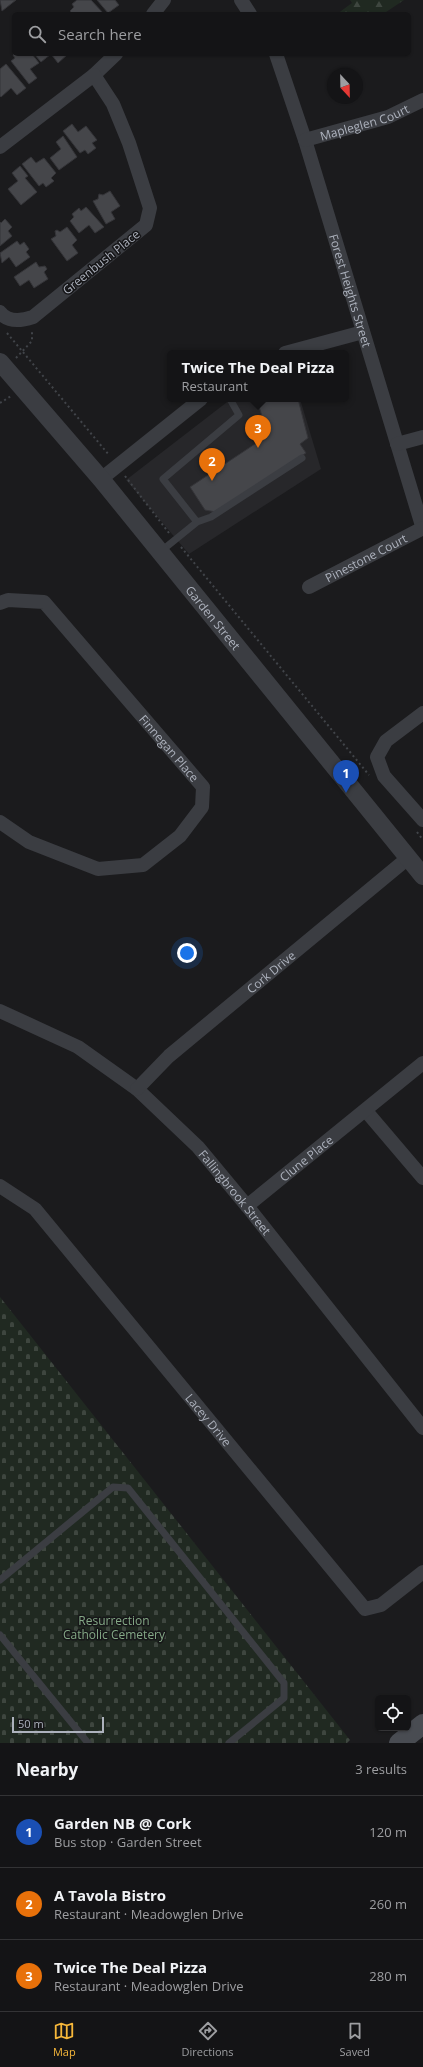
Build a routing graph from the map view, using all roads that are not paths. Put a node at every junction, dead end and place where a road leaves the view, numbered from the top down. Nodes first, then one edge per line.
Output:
1 (164, 0) edge
2 (241, 0) edge
3 (155, 12) edge
4 (249, 12) edge
5 (114, 56) edge
6 (277, 56) edge
7 (94, 75) junction
8 (423, 100) edge
9 (305, 140) junction
10 (0, 147) edge
11 (0, 312) edge
12 (363, 332) junction
13 (296, 350) edge
14 (3, 366) edge
15 (197, 402) edge
16 (232, 402) edge
17 (423, 437) edge
18 (397, 444) junction
19 (302, 458) dead end
20 (101, 480) junction
21 (197, 522) junction
22 (423, 528) edge
23 (160, 552) junction
24 (309, 587) dead end
25 (0, 603) edge
26 (423, 713) edge
27 (0, 822) edge
28 (418, 824) edge
29 (408, 858) junction
30 (423, 876) edge
31 (0, 1011) edge
32 (423, 1063) edge
33 (137, 1089) junction
34 (366, 1111) junction
35 (423, 1178) edge
36 (0, 1186) edge
37 (247, 1206) junction
38 (423, 1428) edge
39 (423, 1572) edge
40 (0, 1580) edge
41 (0, 1635) edge
42 (423, 1724) edge
43 (88, 1743) edge
44 (229, 1743) edge
45 (399, 1743) edge

1 - 3 street
2 - 4 street
5 - 7 street
6 - 9 street, Forest Heights Street
7 - 10 street
7 - 11 street, Greenbush Place
8 - 9 street, Mapleglen Court
9 - 12 street, Forest Heights Street
12 - 13 street
12 - 18 street, Forest Heights Street
14 - 20 street, Garden Street
15 - 20 street
16 - 21 lane
17 - 18 street
18 - 22 street, Forest Heights Street
19 - 21 lane
20 - 23 street, Garden Street
21 - 23 lane
22 - 24 street, Pinestone Court
23 - 29 street, Garden Street
25 - 27 street, Finnegan Place
26 - 28 street
29 - 30 street, Garden Street
29 - 33 street, Cork Drive
31 - 33 street, Fallingbrook Street
32 - 34 street, Clune Place
33 - 37 street, Fallingbrook Street
34 - 35 street
34 - 37 street, Clune Place
36 - 39 street, Lacey Drive
37 - 38 street, Fallingbrook Street
40 - 44 lane
41 - 43 lane
42 - 45 main road

